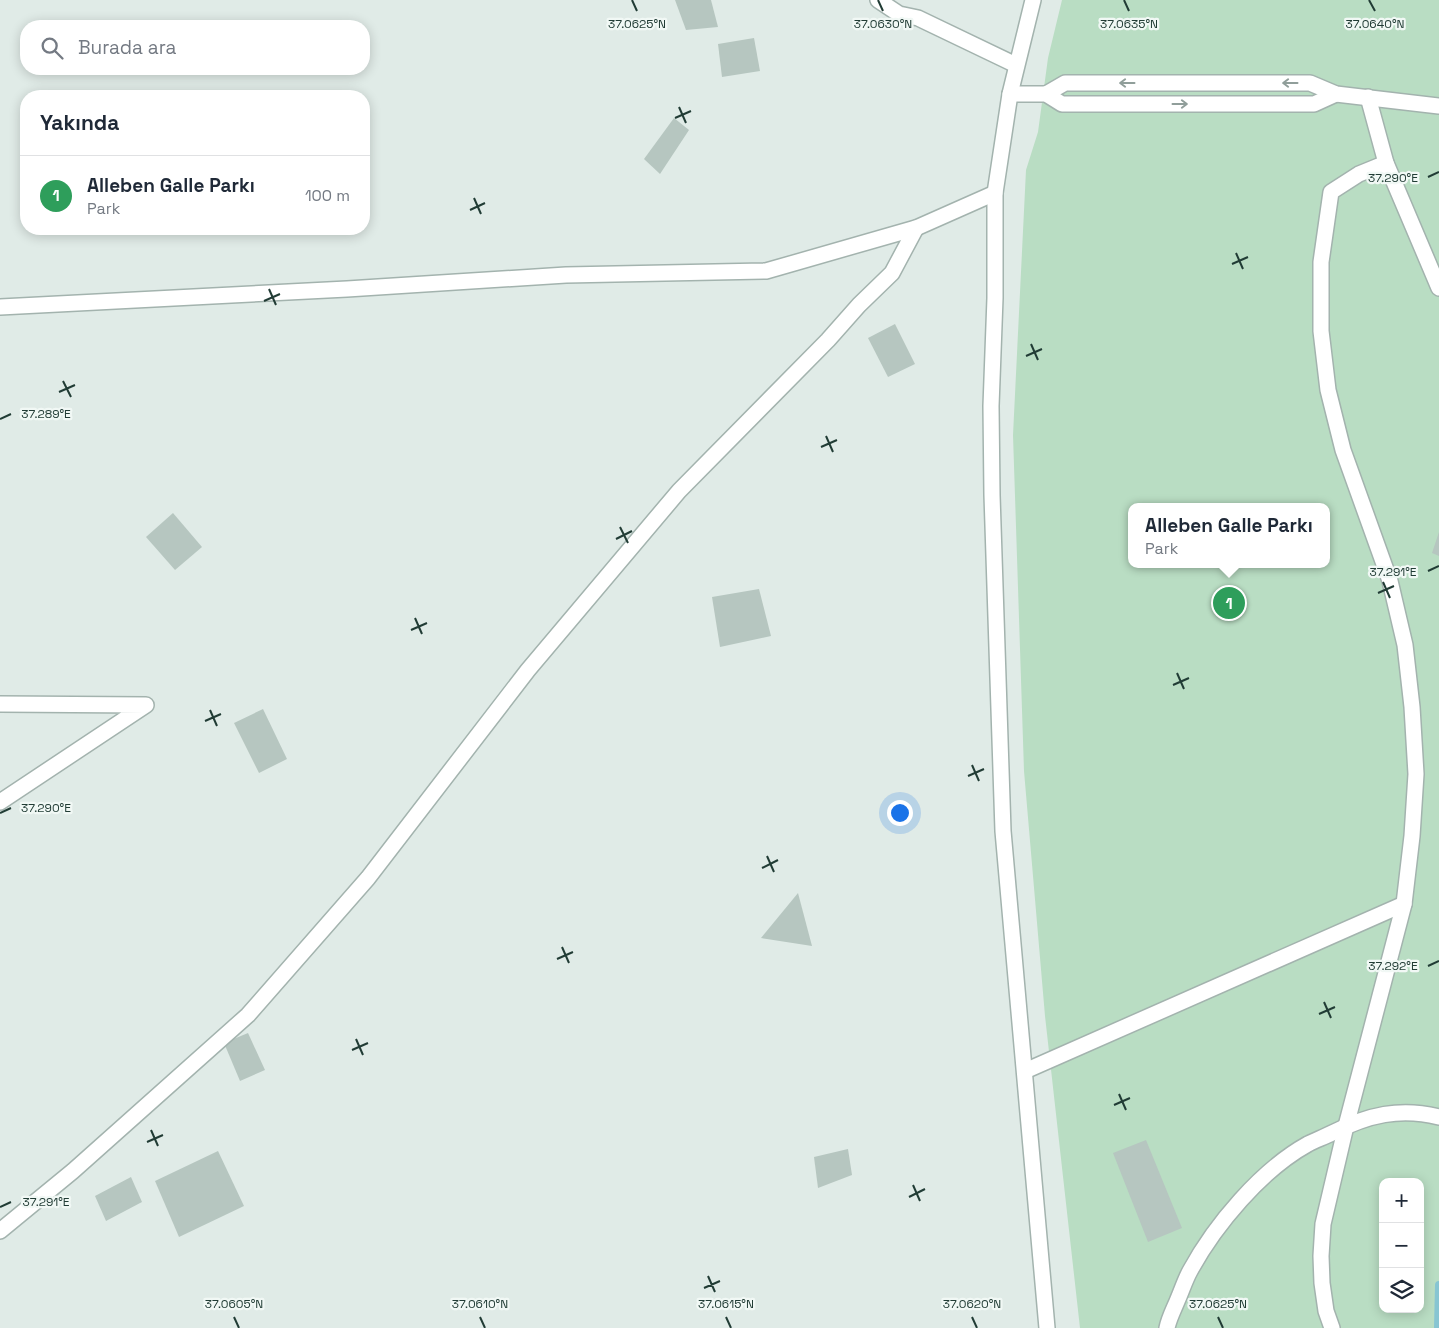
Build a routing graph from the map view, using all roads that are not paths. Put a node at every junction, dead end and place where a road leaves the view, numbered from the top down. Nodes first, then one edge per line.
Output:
1 (878, 0) edge
2 (1033, 0) edge
3 (1016, 65) junction
4 (1010, 94) junction
5 (1046, 94) junction
6 (1336, 94) junction
7 (1368, 97) junction
8 (1439, 106) edge
9 (1386, 163) junction
10 (995, 193) junction
11 (916, 228) junction
12 (1439, 288) edge
13 (0, 307) edge
14 (0, 704) edge
15 (0, 802) edge
16 (1404, 904) junction
17 (1025, 1071) junction
18 (1432, 1115) edge
19 (1346, 1126) junction
20 (0, 1231) edge
21 (1047, 1328) edge
22 (1167, 1328) edge
23 (1332, 1328) edge

1 - 3 street
2 - 3 street
3 - 4 street
4 - 5 street
4 - 10 street
5 -> 6 street
6 -> 5 street
6 - 7 street
7 - 8 street
7 - 9 street
9 - 12 street
9 - 16 street
10 - 11 street
10 - 17 street
11 - 13 street
11 - 20 street
14 - 15 street
16 - 17 street
16 - 19 street
17 - 21 street
18 - 19 street
19 - 22 street
19 - 23 street

